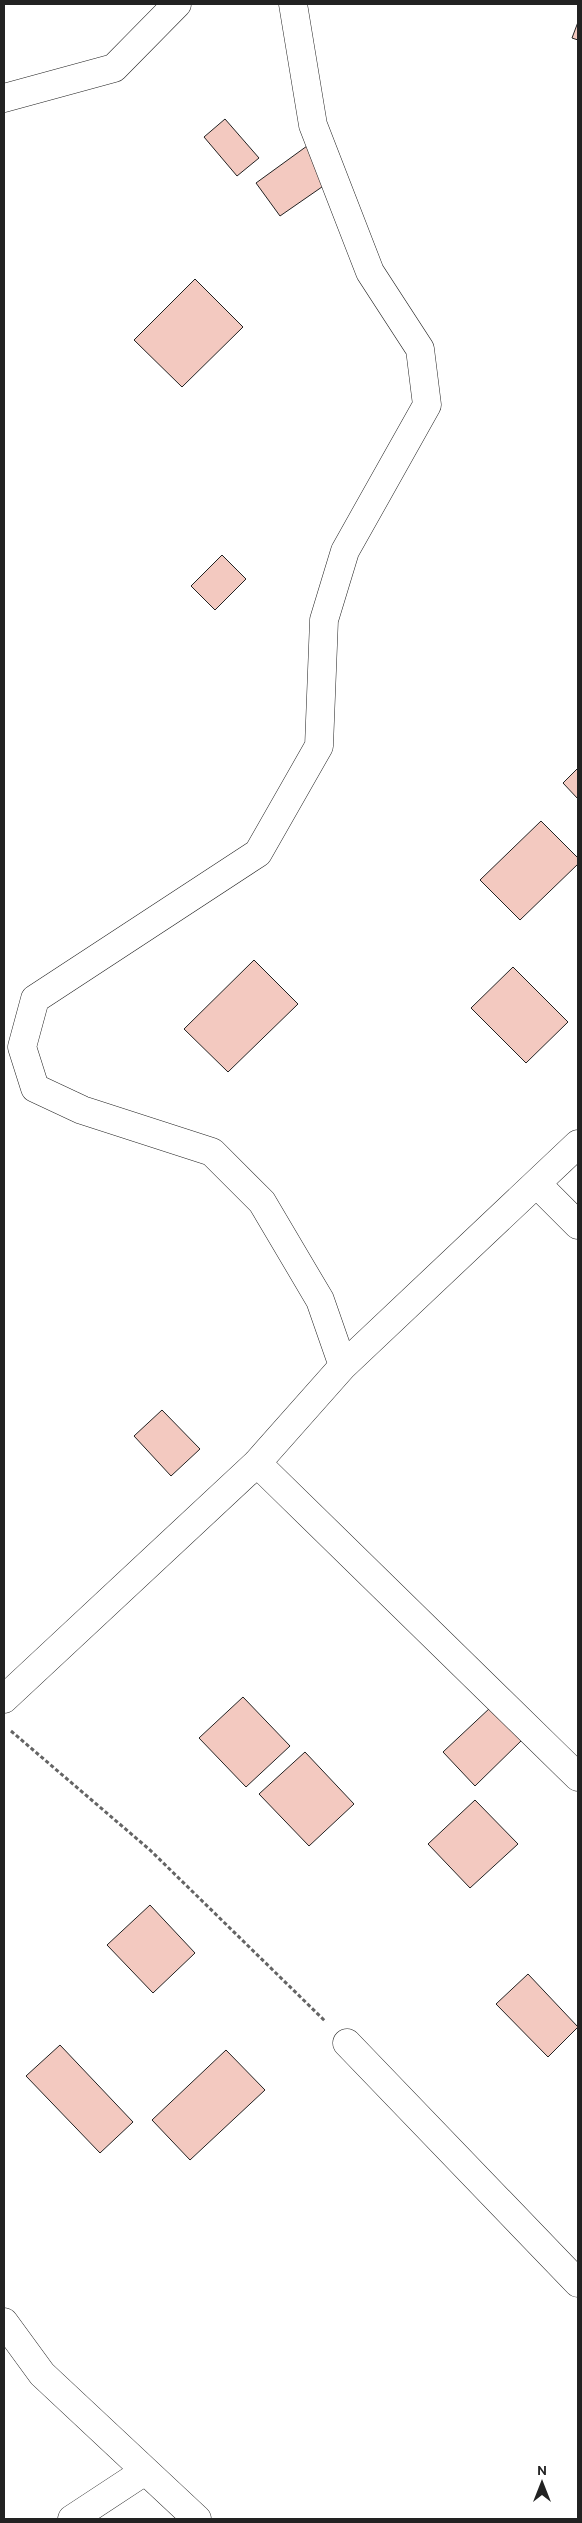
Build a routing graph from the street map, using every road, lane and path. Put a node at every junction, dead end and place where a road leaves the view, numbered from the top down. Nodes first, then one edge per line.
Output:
1 (177, 4) edge
2 (293, 4) edge
3 (4, 98) edge
4 (578, 1144) edge
5 (537, 1184) junction
6 (578, 1225) edge
7 (343, 1366) junction
8 (256, 1463) junction
9 (4, 1700) edge
10 (4, 1724) edge
11 (578, 1777) edge
12 (347, 2043) joint
13 (578, 2283) edge
14 (4, 2322) edge
15 (146, 2471) junction
16 (72, 2519) edge
17 (197, 2519) edge

1 - 3 street
2 - 7 street
4 - 5 street
5 - 6 street
5 - 7 street
7 - 8 street
8 - 9 street
8 - 11 street
10 - 12 path
12 - 13 street
14 - 15 street
15 - 16 street
15 - 17 street

